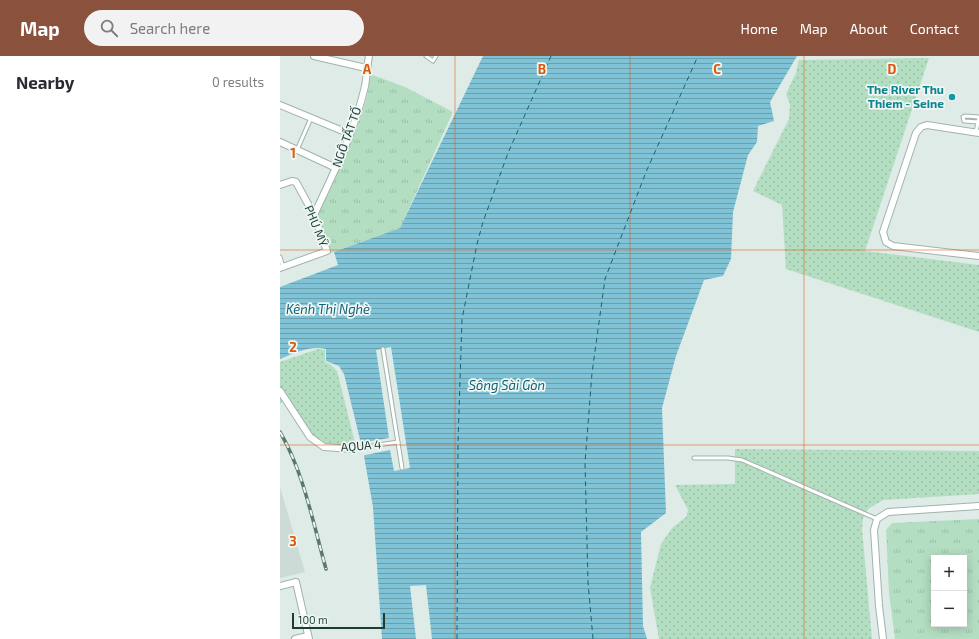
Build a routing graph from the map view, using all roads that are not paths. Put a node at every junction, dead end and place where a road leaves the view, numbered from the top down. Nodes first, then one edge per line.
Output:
1 (314, 56) edge
2 (369, 56) edge
3 (426, 56) edge
4 (436, 56) edge
5 (366, 68) junction
6 (280, 105) edge
7 (311, 118) junction
8 (978, 122) edge
9 (977, 133) edge
10 (350, 134) junction
11 (280, 142) edge
12 (298, 150) junction
13 (336, 168) junction
14 (280, 185) edge
15 (314, 216) junction
16 (979, 256) edge
17 (280, 257) edge
18 (282, 267) edge
19 (383, 349) dead end
20 (280, 391) edge
21 (398, 442) junction
22 (352, 449) joint
23 (694, 458) dead end
24 (402, 468) dead end
25 (979, 506) edge
26 (877, 519) junction
27 (280, 586) edge
28 (308, 637) edge
29 (295, 639) edge
30 (883, 639) edge

1 - 5 street
2 - 5 street, NGÔ TẤT TỐ
3 - 4 lane
5 - 10 street, NGÔ TẤT TỐ
6 - 7 street
7 - 10 street
7 - 12 lane
8 - 8 lane
8 - 9 lane
9 - 16 street
10 - 13 street, NGÔ TẤT TỐ
11 - 12 street
12 - 13 street
13 - 15 street, NGÔ TẤT TỐ
14 - 15 street, PHÚ MỸ
15 - 18 street, PHÚ MỸ
17 - 18 lane
19 - 21 lane
20 - 22 street, AQUA 4
21 - 22 lane, AQUA 4
21 - 24 lane
23 - 26 lane
25 - 26 street
26 - 30 street
27 - 28 street
28 - 29 street

